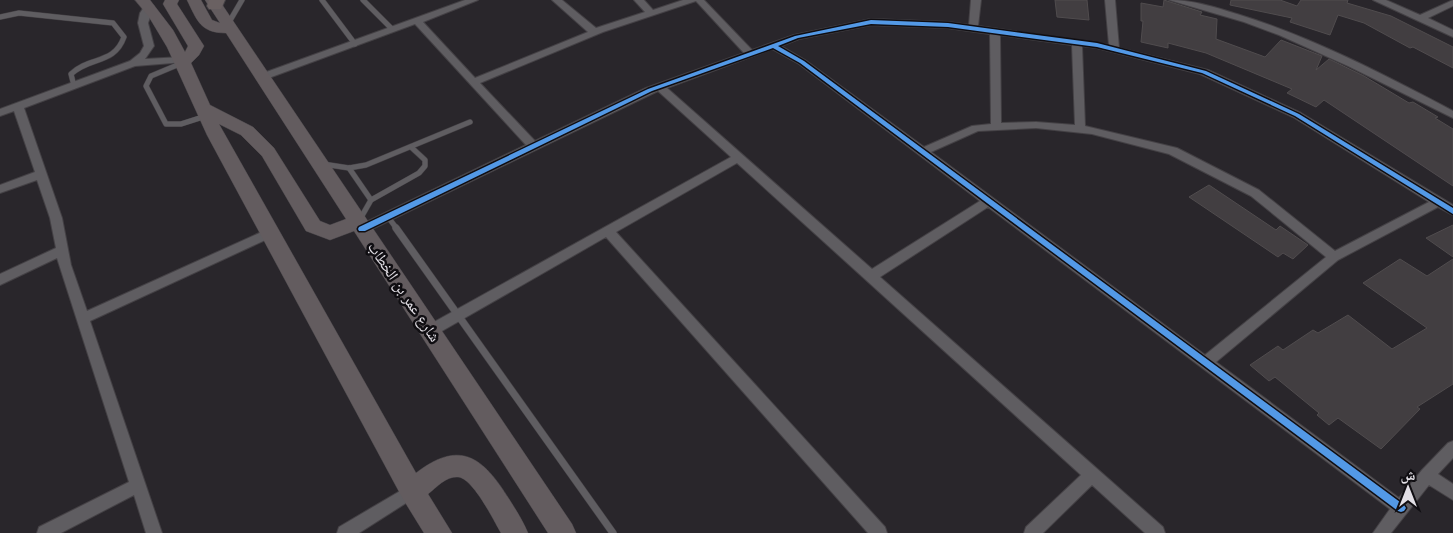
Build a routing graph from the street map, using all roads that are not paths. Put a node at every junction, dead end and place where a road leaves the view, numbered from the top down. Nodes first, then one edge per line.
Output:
1 (172, 0) edge
2 (194, 0) edge
3 (242, 0) edge
4 (322, 0) edge
5 (362, 0) edge
6 (473, 0) edge
7 (556, 0) edge
8 (639, 0) edge
9 (692, 0) edge
10 (699, 0) edge
11 (976, 0) edge
12 (1110, 0) edge
13 (1174, 0) edge
14 (1378, 0) edge
15 (145, 3) edge
16 (216, 3) edge
17 (1453, 3) edge
18 (651, 14) junction
19 (0, 17) edge
20 (1421, 18) junction
21 (417, 21) junction
22 (228, 26) junction
23 (973, 28) junction
24 (392, 29) junction
25 (995, 31) junction
26 (594, 32) junction
27 (1453, 34) edge
28 (1077, 42) junction
29 (354, 44) junction
30 (774, 46) junction
31 (1114, 49) junction
32 (750, 54) junction
33 (183, 61) junction
34 (133, 63) junction
35 (262, 77) junction
36 (474, 82) junction
37 (74, 86) junction
38 (660, 86) junction
39 (18, 107) junction
40 (204, 112) junction
41 (0, 113) edge
42 (1453, 115) edge
43 (470, 122) dead end
44 (996, 127) junction
45 (1080, 129) junction
46 (411, 147) junction
47 (534, 147) junction
48 (922, 152) junction
49 (739, 157) junction
50 (319, 164) junction
51 (349, 168) junction
52 (41, 174) junction
53 (0, 189) edge
54 (371, 200) junction
55 (988, 201) junction
56 (1438, 202) junction
57 (1453, 211) edge
58 (388, 217) junction
59 (360, 226) junction
60 (608, 231) junction
61 (270, 233) junction
62 (62, 250) junction
63 (1334, 257) junction
64 (871, 276) junction
65 (0, 280) edge
66 (458, 315) junction
67 (83, 318) junction
68 (430, 331) junction
69 (1205, 363) junction
70 (1453, 448) edge
71 (1092, 475) junction
72 (1427, 475) junction
73 (138, 485) junction
74 (412, 491) junction
75 (1453, 493) edge
76 (1401, 508) junction
77 (362, 528) edge
78 (45, 533) edge
79 (154, 533) edge
80 (345, 533) edge
81 (439, 533) edge
82 (515, 533) edge
83 (563, 533) edge
84 (613, 533) edge
85 (878, 533) edge
86 (1032, 533) edge
87 (1157, 533) edge
88 (1381, 533) edge

1 - 33 main road
2 - 22 main road
3 - 22 lane
4 - 29 lane
5 - 24 lane
6 - 21 street
7 - 26 street
8 - 18 street
9 - 18 street
10 - 32 street
11 - 23 street
12 - 31 street
13 - 42 street
14 - 20 street
15 - 33 main road
15 - 34 street
16 - 22 main road, شارع عمر بن الخطاب
17 - 20 street
18 - 26 street
19 - 37 lane
20 - 27 street
21 - 24 street
21 - 36 street
22 - 35 main road, شارع عمر بن الخطاب
23 - 25 street
23 - 30 street
24 - 29 street
25 - 28 street
25 - 44 street
26 - 36 street
28 - 31 street
28 - 45 street
29 - 35 street
30 - 32 street
30 - 48 street
31 - 56 street
32 - 38 street
33 - 34 street
33 - 40 main road
33 - 40 lane
34 - 37 street
35 - 50 main road, شارع عمر بن الخطاب
36 - 47 street
37 - 39 street
38 - 47 street
38 - 49 street
39 - 41 street
39 - 52 street
40 - 59 main road
40 - 61 main road
43 - 46 lane
44 - 45 street
44 - 48 street
45 - 63 street
46 - 51 lane
46 - 54 lane
47 - 58 street
48 - 55 street
49 - 60 street
49 - 64 street
50 - 51 lane
50 - 59 main road, شارع عمر بن الخطاب
51 - 54 lane
52 - 53 street
52 - 62 street
54 - 59 lane
55 - 64 street
55 - 69 street
56 - 57 street
56 - 63 street
58 - 59 street
58 - 66 lane
59 - 68 main road, شارع عمر بن الخطاب
60 - 66 street
60 - 85 street
61 - 67 street
61 - 74 main road
62 - 65 street
62 - 67 street
63 - 69 street
64 - 71 street
66 - 68 street
66 - 84 lane
67 - 73 street
68 - 83 main road, شارع عمر بن الخطاب
69 - 76 street
70 - 72 street
71 - 86 street
71 - 87 street
72 - 75 street
72 - 76 street
73 - 78 street
73 - 79 street
74 - 77 street
74 - 81 main road
74 - 82 main road
76 - 88 street
77 - 80 street

